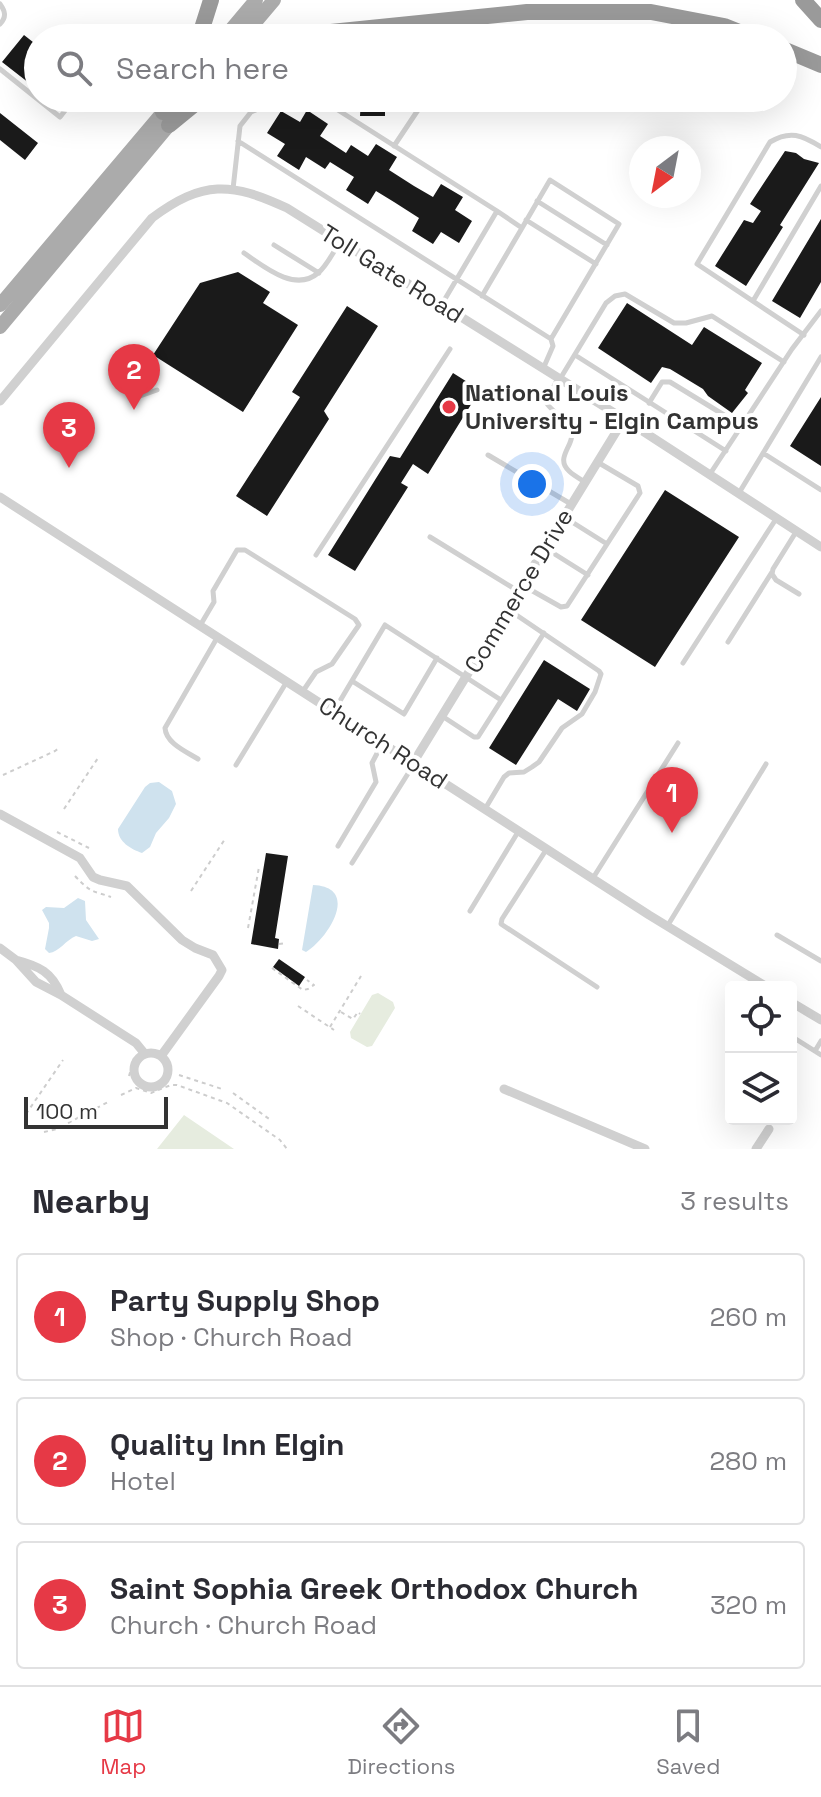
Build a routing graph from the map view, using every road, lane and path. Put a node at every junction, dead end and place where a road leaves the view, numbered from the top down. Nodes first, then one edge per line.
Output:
1 (211, 0) edge
2 (256, 0) edge
3 (274, 0) edge
4 (803, 0) edge
5 (0, 4) edge
6 (821, 20) edge
7 (0, 24) edge
8 (203, 24) edge
9 (236, 24) edge
10 (254, 24) edge
11 (409, 24) edge
12 (714, 24) edge
13 (797, 55) edge
14 (821, 65) edge
15 (0, 69) edge
16 (24, 88) edge
17 (166, 112) edge
18 (166, 112) edge
19 (251, 112) edge
20 (341, 112) edge
21 (417, 112) edge
22 (238, 141) junction
23 (394, 146) junction
24 (821, 147) edge
25 (821, 186) edge
26 (232, 190) junction
27 (537, 201) junction
28 (497, 211) junction
29 (526, 220) junction
30 (522, 228) junction
31 (340, 242) junction
32 (274, 245) dead end
33 (607, 245) junction
34 (244, 253) dead end
35 (596, 264) junction
36 (319, 273) junction
37 (456, 280) junction
38 (482, 296) junction
39 (753, 301) junction
40 (0, 305) edge
41 (442, 305) junction
42 (821, 311) edge
43 (0, 327) edge
44 (804, 335) junction
45 (551, 339) junction
46 (450, 349) dead end
47 (575, 355) junction
48 (821, 357) edge
49 (784, 362) junction
50 (543, 369) junction
51 (124, 370) dead end
52 (559, 379) junction
53 (157, 390) dead end
54 (0, 401) edge
55 (649, 403) junction
56 (624, 419) junction
57 (742, 426) junction
58 (726, 451) junction
59 (763, 453) junction
60 (488, 455) dead end
61 (598, 462) junction
62 (710, 474) junction
63 (586, 483) junction
64 (821, 490) edge
65 (738, 494) junction
66 (0, 497) edge
67 (572, 505) junction
68 (564, 517) junction
69 (776, 519) junction
70 (796, 532) junction
71 (430, 537) dead end
72 (607, 544) junction
73 (820, 544) edge
74 (545, 548) junction
75 (316, 555) dead end
76 (772, 572) junction
77 (588, 575) junction
78 (521, 588) junction
79 (799, 594) dead end
80 (508, 609) junction
81 (200, 626) junction
82 (544, 633) junction
83 (217, 637) junction
84 (728, 642) dead end
85 (437, 658) junction
86 (683, 663) dead end
87 (467, 677) junction
88 (352, 681) junction
89 (287, 682) junction
90 (302, 692) junction
91 (501, 700) junction
92 (334, 712) junction
93 (442, 716) junction
94 (383, 743) junction
95 (678, 743) dead end
96 (59, 748) dead end
97 (98, 758) dead end
98 (198, 759) dead end
99 (414, 763) junction
100 (766, 764) dead end
101 (236, 765) dead end
102 (3, 775) dead end
103 (64, 809) dead end
104 (485, 809) junction
105 (0, 814) edge
106 (519, 831) junction
107 (57, 832) dead end
108 (225, 839) dead end
109 (338, 846) dead end
110 (89, 848) dead end
111 (546, 849) junction
112 (352, 863) dead end
113 (259, 867) dead end
114 (75, 876) dead end
115 (593, 879) junction
116 (191, 891) dead end
117 (111, 897) dead end
118 (470, 911) dead end
119 (667, 926) junction
120 (248, 928) dead end
121 (777, 935) dead end
122 (279, 942) dead end
123 (286, 943) dead end
124 (0, 948) edge
125 (821, 961) edge
126 (272, 968) dead end
127 (361, 976) dead end
128 (307, 980) dead end
129 (757, 981) edge
130 (597, 987) dead end
131 (298, 1006) dead end
132 (797, 1006) edge
133 (340, 1011) junction
134 (360, 1014) dead end
135 (821, 1020) edge
136 (330, 1027) junction
137 (334, 1030) dead end
138 (797, 1040) edge
139 (821, 1041) edge
140 (140, 1053) junction
141 (818, 1053) edge
142 (161, 1056) junction
143 (63, 1060) dead end
144 (179, 1075) dead end
145 (129, 1076) dead end
146 (222, 1089) dead end
147 (504, 1089) dead end
148 (233, 1093) dead end
149 (121, 1095) dead end
150 (110, 1101) dead end
151 (26, 1114) dead end
152 (272, 1121) dead end
153 (68, 1123) dead end
154 (57, 1129) dead end
155 (769, 1129) dead end
156 (44, 1132) dead end
157 (287, 1149) edge
158 (645, 1149) edge
159 (756, 1149) edge

1 - 8 highway
2 - 9 main road
3 - 10 main road
4 - 6 highway
5 - 7 lane
11 - 12 highway
13 - 14 highway
15 - 16 lane
17 - 40 main road
18 - 43 main road
19 - 22 lane
20 - 23 lane
21 - 23 lane
22 - 26 lane
22 - 37 lane
23 - 28 lane
24 - 39 lane
25 - 39 lane
26 - 31 street, Toll Gate Road
26 - 54 street, Toll Gate Road
27 - 29 lane
27 - 33 lane
27 - 33 lane
28 - 30 lane
28 - 37 lane
29 - 30 lane
29 - 35 lane
30 - 38 lane
31 - 36 lane
31 - 41 street, Toll Gate Road
32 - 36 lane
33 - 35 lane
34 - 36 lane
35 - 45 lane
37 - 38 lane
37 - 41 lane
38 - 45 lane
39 - 44 lane
41 - 50 street, Toll Gate Road
42 - 44 lane
44 - 49 lane
45 - 50 lane
46 - 75 lane
47 - 49 lane
47 - 52 lane
47 - 55 lane
48 - 59 lane
49 - 57 lane
50 - 52 street, Toll Gate Road
51 - 53 lane
52 - 56 street, Toll Gate Road
52 - 63 lane
55 - 57 lane
55 - 58 lane
56 - 61 street, Commerce Drive
56 - 62 street, Toll Gate Road
57 - 58 lane
58 - 62 lane
59 - 64 lane
59 - 65 lane
60 - 67 lane
61 - 63 street, Commerce Drive
61 - 72 lane
62 - 65 street, Toll Gate Road
63 - 67 street, Commerce Drive
65 - 69 street, Toll Gate Road
66 - 81 street, Church Road
67 - 68 street, Commerce Drive
68 - 72 lane
68 - 74 street, Commerce Drive
69 - 70 street, Toll Gate Road
69 - 86 lane
70 - 73 street, Toll Gate Road
70 - 76 lane
71 - 78 lane
72 - 77 lane
74 - 77 lane
74 - 78 street, Commerce Drive
76 - 79 lane
76 - 84 lane
77 - 78 lane
78 - 80 street, Commerce Drive
80 - 82 lane
80 - 87 street, Commerce Drive
81 - 83 street, Church Road
81 - 90 lane
82 - 91 lane
82 - 104 lane
83 - 89 street, Church Road
83 - 98 lane
85 - 87 lane
85 - 88 lane
85 - 88 lane
87 - 91 lane
87 - 93 street, Commerce Drive
88 - 92 lane
89 - 90 street, Church Road
89 - 101 lane
90 - 92 street, Church Road
91 - 93 lane
92 - 94 street, Church Road
93 - 99 street, Commerce Drive
94 - 99 street, Church Road
94 - 109 lane
95 - 115 lane
96 - 102 path
97 - 103 path
99 - 104 street, Church Road
99 - 112 lane
100 - 119 lane
104 - 106 street, Church Road
105 - 142 street
106 - 111 street, Church Road
106 - 118 lane
107 - 110 path
108 - 116 path
111 - 115 street, Church Road
111 - 130 lane
113 - 120 path
114 - 117 path
115 - 119 street, Church Road
119 - 129 street, Church Road
121 - 125 lane
122 - 123 path
124 - 140 street
126 - 128 path
127 - 133 path
131 - 136 path
132 - 135 street
133 - 134 path
133 - 136 path
136 - 137 path
138 - 141 lane
139 - 141 lane
140 - 142 street
140 - 142 street
140 - 145 path
143 - 151 path
144 - 146 path
147 - 158 street
148 - 152 path
149 - 157 path
150 - 153 path
154 - 156 path
155 - 159 street

